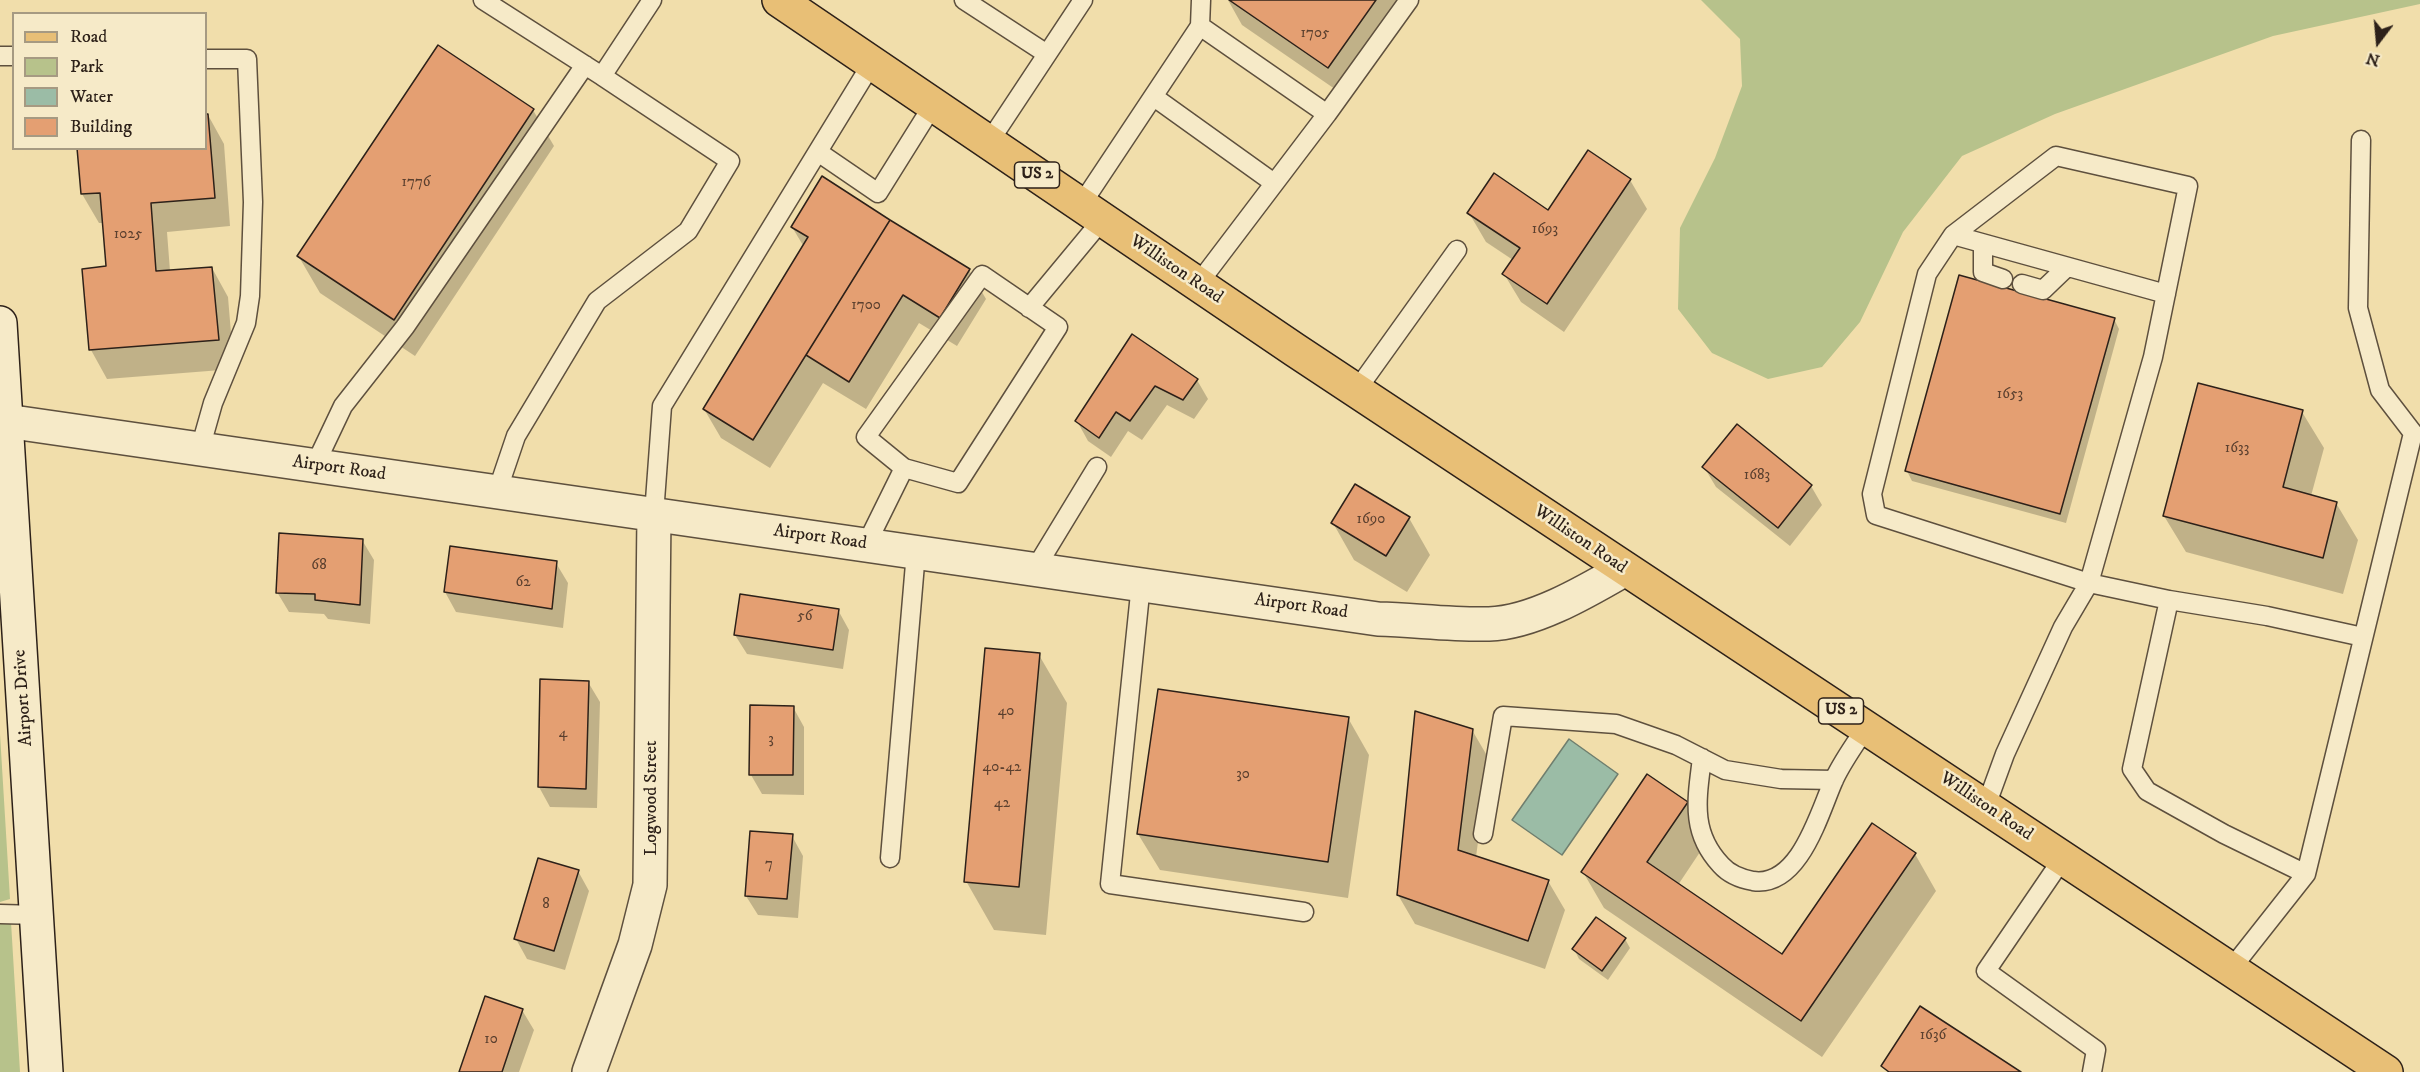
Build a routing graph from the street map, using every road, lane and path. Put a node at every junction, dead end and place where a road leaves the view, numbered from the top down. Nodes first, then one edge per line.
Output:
1 (483, 0) edge
2 (652, 0) edge
3 (779, 0) edge
4 (964, 0) edge
5 (1083, 0) edge
6 (1201, 0) edge
7 (1409, 0) edge
8 (1200, 26) junction
9 (1047, 54) junction
10 (207, 59) edge
11 (872, 63) junction
12 (585, 65) junction
13 (602, 76) junction
14 (1154, 97) junction
15 (933, 105) junction
16 (1327, 114) junction
17 (2361, 140) dead end
18 (989, 142) junction
19 (818, 152) junction
20 (1274, 183) junction
21 (1092, 212) junction
22 (1953, 235) junction
23 (1983, 245) junction
24 (1457, 250) dead end
25 (2067, 267) junction
26 (2003, 279) dead end
27 (1198, 284) junction
28 (2022, 284) dead end
29 (2166, 294) junction
30 (1029, 308) junction
31 (0, 323) edge
32 (1356, 391) junction
33 (3, 420) edge
34 (200, 449) junction
35 (315, 465) junction
36 (1097, 467) dead end
37 (904, 468) junction
38 (496, 492) junction
39 (654, 514) junction
40 (866, 545) junction
41 (916, 552) junction
42 (1035, 569) junction
43 (1625, 569) junction
44 (2089, 583) junction
45 (1141, 584) junction
46 (2169, 600) junction
47 (2363, 637) junction
48 (1866, 727) junction
49 (1702, 758) junction
50 (1834, 780) junction
51 (1986, 806) junction
52 (1483, 834) dead end
53 (890, 858) dead end
54 (2063, 858) junction
55 (2306, 874) junction
56 (1304, 912) dead end
57 (0, 914) edge
58 (38, 915) junction
59 (2231, 969) junction
60 (2372, 1067) edge
61 (46, 1072) edge
62 (589, 1072) edge
63 (2092, 1072) edge

1 - 12 lane
2 - 13 lane
3 - 11 main road, Williston Road / US 2
4 - 9 lane
5 - 9 lane
6 - 8 lane
7 - 16 lane
8 - 14 lane
8 - 16 lane
9 - 18 lane
10 - 34 lane
11 - 15 main road, Williston Road / US 2
11 - 19 lane
12 - 13 lane
12 - 35 lane
13 - 38 lane
14 - 20 lane
14 - 21 lane
15 - 18 main road, Williston Road / US 2
15 - 19 lane
16 - 20 lane
17 - 47 lane
18 - 21 main road, Williston Road / US 2
19 - 39 lane
20 - 27 lane
21 - 27 main road, Williston Road / US 2
21 - 30 lane
22 - 23 lane
22 - 29 lane
22 - 44 lane
23 - 25 lane
23 - 26 lane
24 - 32 lane
25 - 28 lane
25 - 29 lane
27 - 32 main road, Williston Road / US 2
29 - 44 lane
30 - 37 lane
30 - 37 lane
31 - 33 street, Airport Drive
32 - 43 main road, Williston Road / US 2
33 - 34 street, Airport Road
33 - 58 street, Airport Drive
34 - 35 street, Airport Road
35 - 38 street, Airport Road
36 - 42 lane
37 - 40 lane
38 - 39 street, Airport Road
39 - 40 street, Airport Road
39 - 62 street, Logwood Street
40 - 41 street, Airport Road
41 - 42 street, Airport Road
41 - 53 lane
42 - 45 street, Airport Road
43 - 45 street, Airport Road
43 - 48 main road, Williston Road / US 2
44 - 46 lane
44 - 51 lane
45 - 56 lane
46 - 47 lane
46 - 55 lane
47 - 55 lane
48 - 50 lane
48 - 51 main road, Williston Road / US 2
49 - 50 lane
49 - 50 lane
49 - 52 lane
51 - 54 main road, Williston Road / US 2
54 - 59 main road, Williston Road / US 2
54 - 63 lane
55 - 59 lane
57 - 58 lane
58 - 61 street, Airport Drive
59 - 60 main road, Williston Road / US 2

